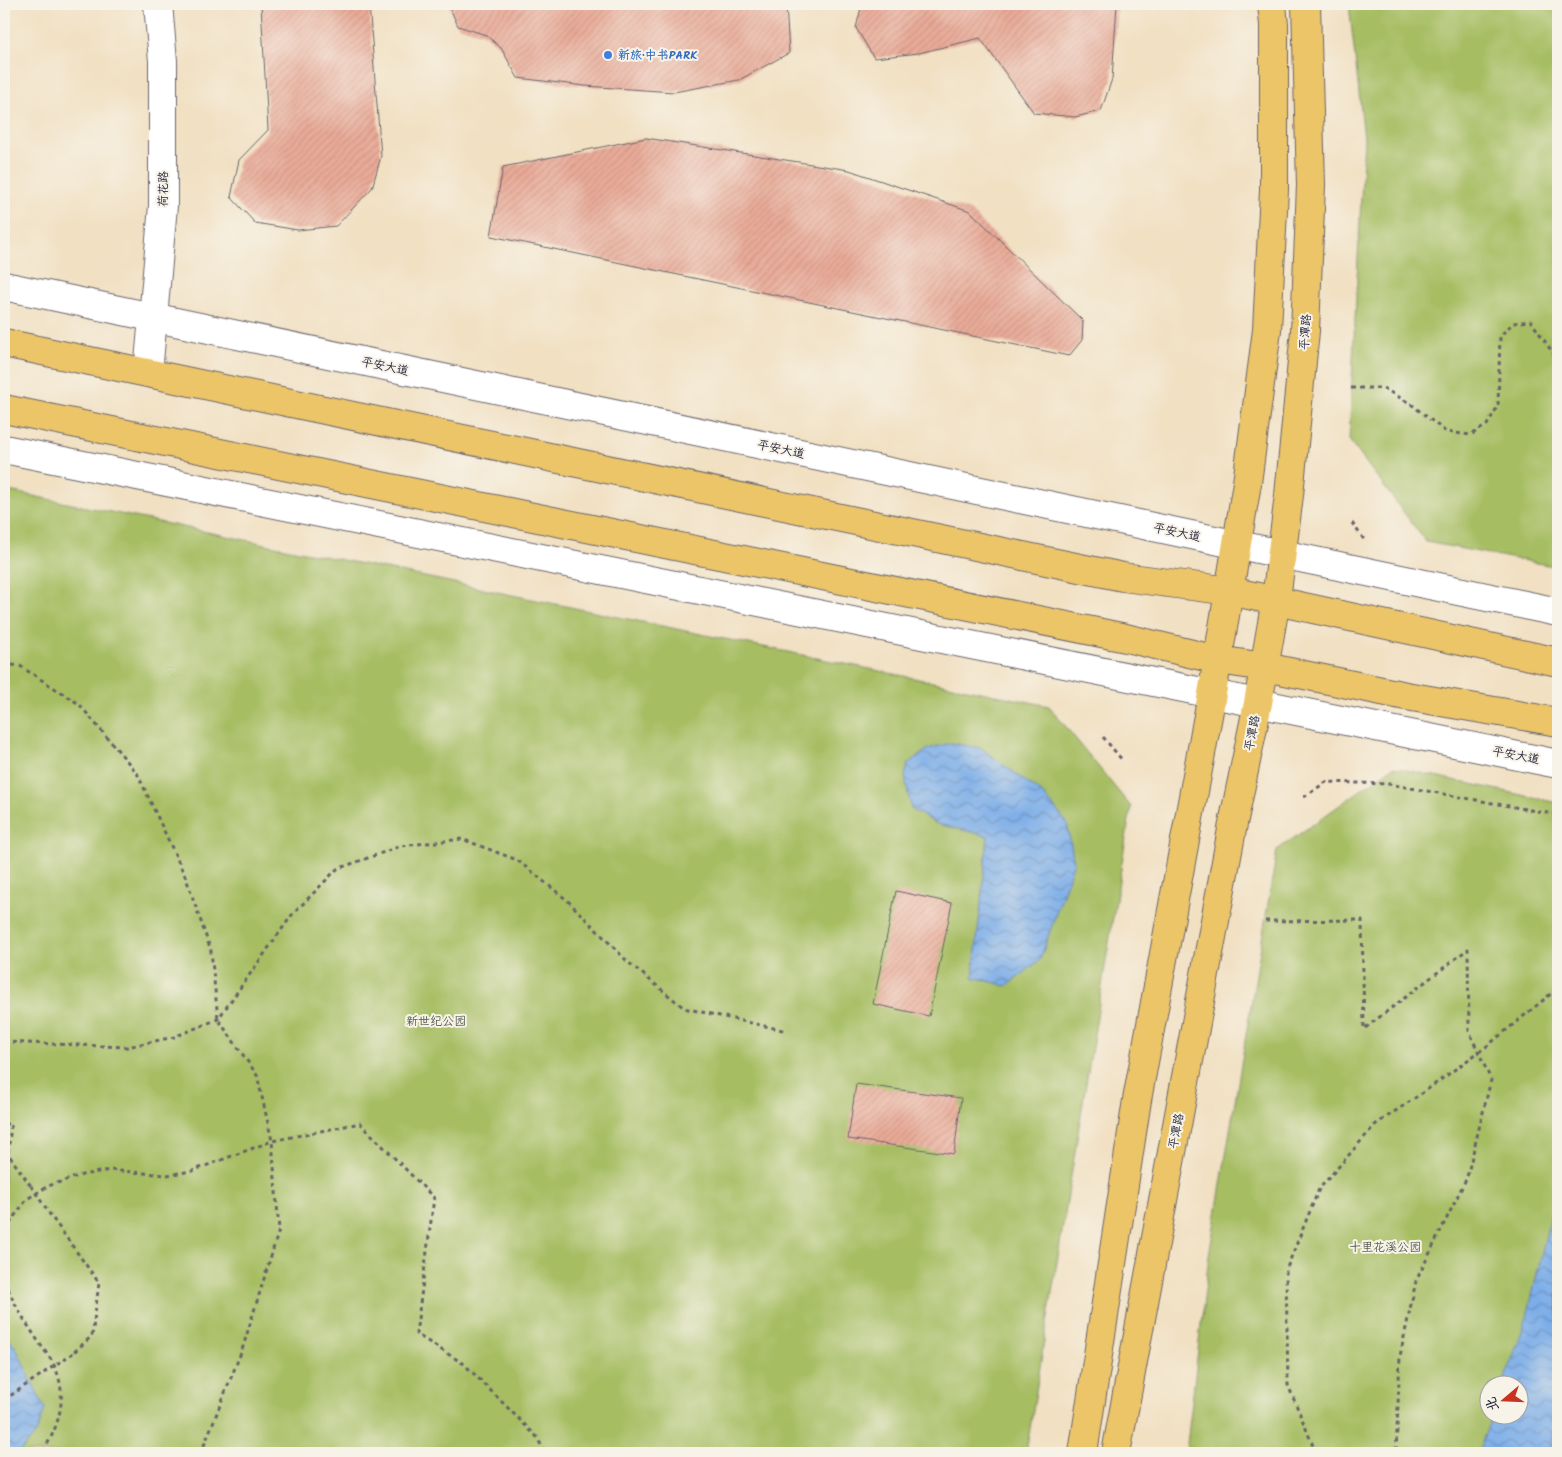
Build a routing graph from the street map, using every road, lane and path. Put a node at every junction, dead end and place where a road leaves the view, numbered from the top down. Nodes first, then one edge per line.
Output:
1 (158, 4) edge
2 (1272, 4) edge
3 (1306, 4) edge
4 (4, 286) edge
5 (153, 318) junction
6 (4, 343) edge
7 (1558, 362) edge
8 (148, 373) junction
9 (1351, 388) dead end
10 (4, 409) edge
11 (4, 449) edge
12 (1352, 523) dead end
13 (1237, 545) junction
14 (1370, 548) dead end
15 (1282, 554) junction
16 (1230, 590) junction
17 (1276, 600) junction
18 (1558, 612) edge
19 (1218, 660) junction
20 (1558, 662) edge
21 (4, 664) edge
22 (1265, 666) junction
23 (1212, 694) junction
24 (1258, 703) junction
25 (1558, 722) edge
26 (1103, 737) dead end
27 (1123, 761) dead end
28 (1558, 764) edge
29 (1304, 797) dead end
30 (1558, 815) edge
31 (1265, 921) dead end
32 (1558, 988) edge
33 (218, 1019) junction
34 (787, 1031) dead end
35 (4, 1042) edge
36 (1478, 1052) junction
37 (4, 1124) edge
38 (272, 1141) junction
39 (4, 1256) edge
40 (4, 1400) edge
41 (1396, 1451) edge
42 (42, 1453) edge
43 (202, 1453) edge
44 (544, 1453) edge
45 (1083, 1453) edge
46 (1116, 1453) edge
47 (1316, 1453) edge
48 (1408, 1453) edge

1 - 5 street, 荷花路
2 - 13 main road
3 - 15 main road, 平潭路
4 - 5 street, 平安大道
5 - 8 street, 荷花路
5 - 13 street, 平安大道
6 - 8 main road
7 - 9 path
8 - 16 main road
10 - 19 main road
11 - 23 street, 平安大道
12 - 14 path
13 - 15 street, 平安大道
13 - 16 main road
15 - 17 main road, 平潭路
15 - 18 street, 平安大道
16 - 17 main road
16 - 19 main road
17 - 20 main road
17 - 22 main road, 平潭路
19 - 22 main road
19 - 23 main road
21 - 33 path
22 - 24 main road, 平潭路
22 - 25 main road
23 - 24 street, 平安大道
23 - 45 main road
24 - 28 street, 平安大道
24 - 46 main road, 平潭路
26 - 27 path
29 - 30 path
31 - 36 path
32 - 36 path
33 - 34 path
33 - 35 path
33 - 38 path
36 - 41 path
36 - 47 path
37 - 40 path, bridge
38 - 39 path
38 - 43 path
38 - 44 path
39 - 42 path
41 - 48 path

